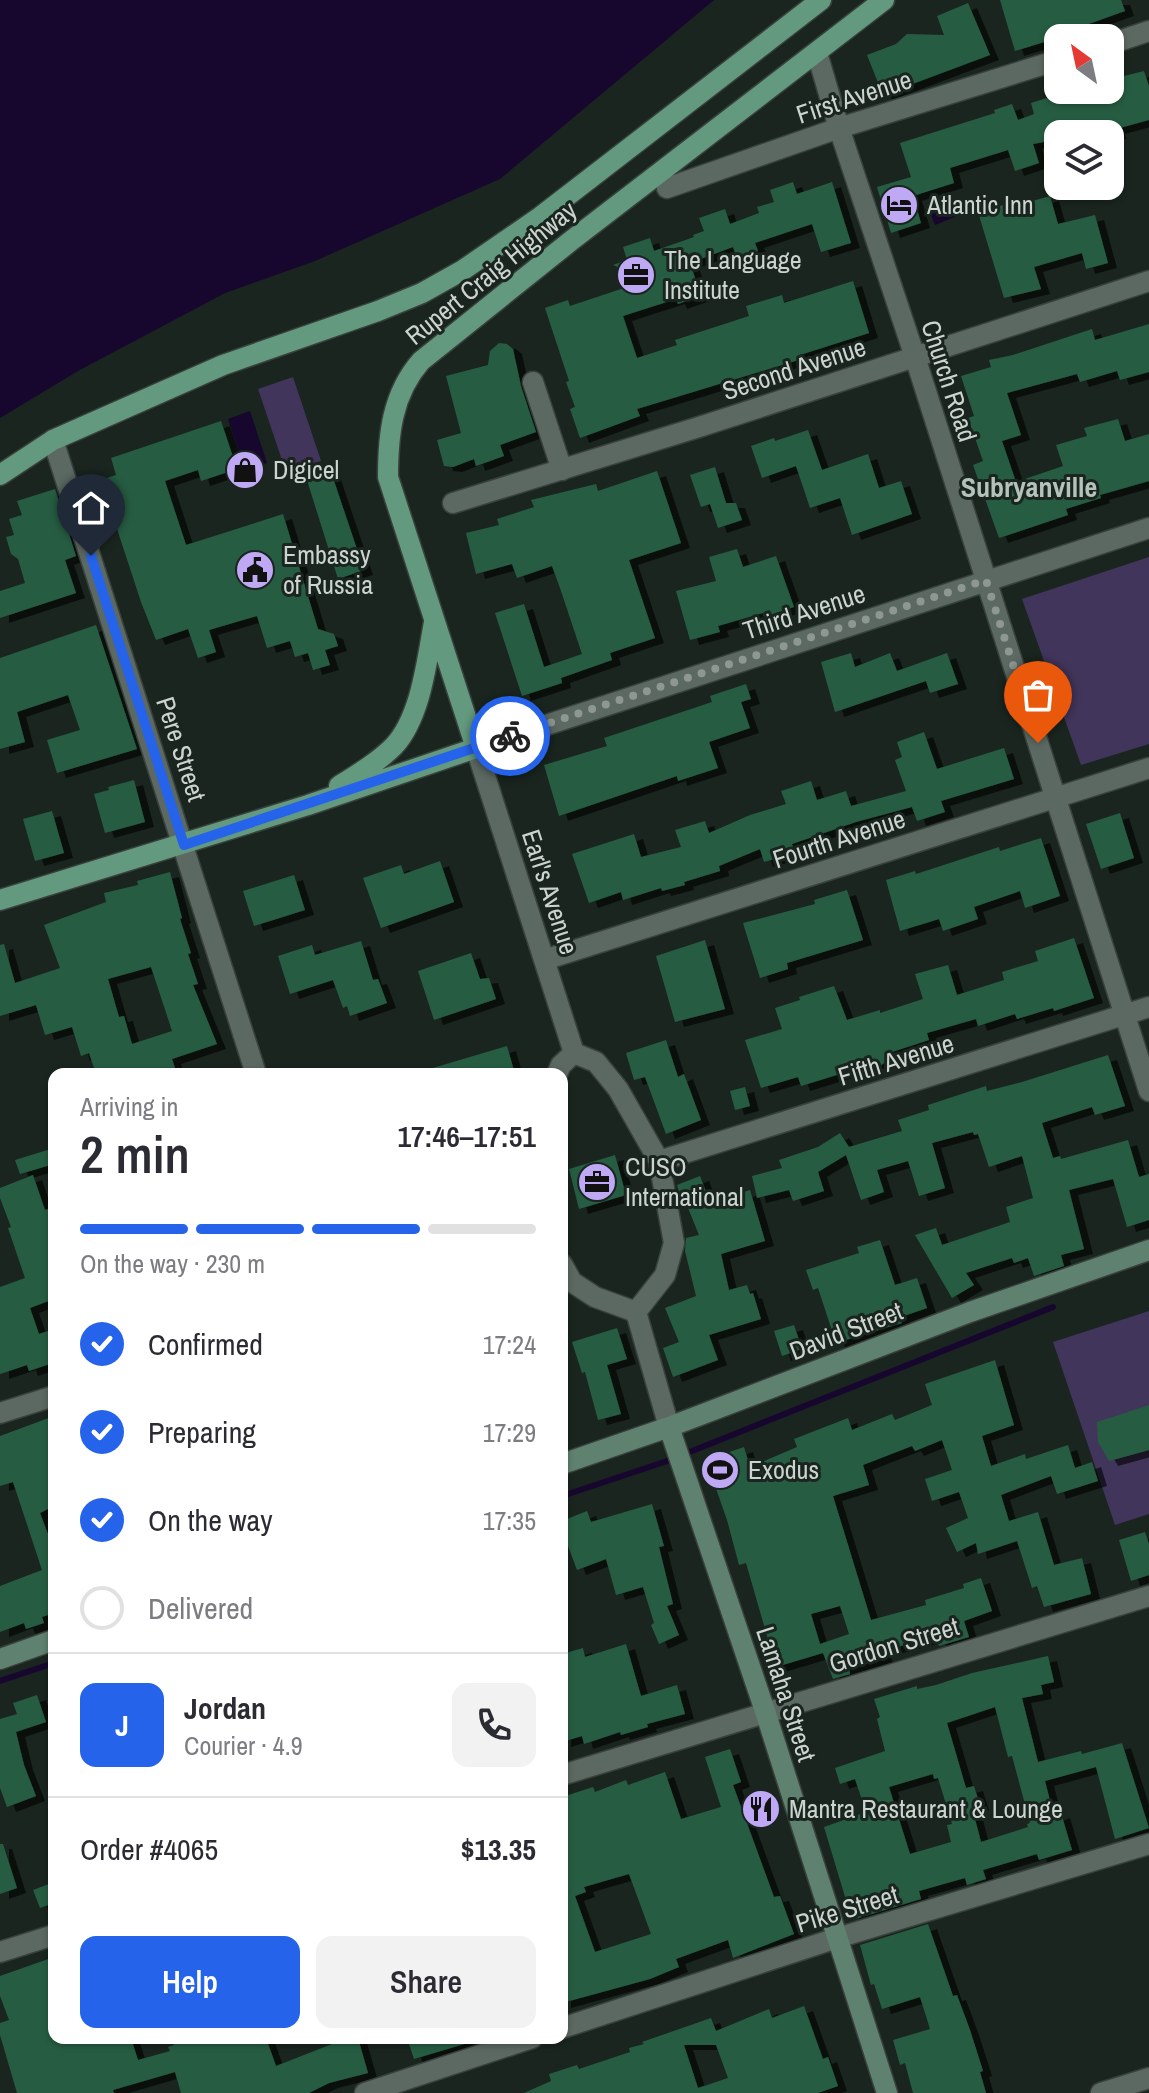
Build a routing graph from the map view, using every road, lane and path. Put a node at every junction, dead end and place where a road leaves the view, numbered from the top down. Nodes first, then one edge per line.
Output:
1 (821, 0) edge
2 (884, 0) edge
3 (1149, 31) edge
4 (1124, 39) edge
5 (817, 53) junction
6 (1044, 64) edge
7 (839, 128) junction
8 (667, 188) dead end
9 (1149, 281) edge
10 (915, 357) junction
11 (533, 382) dead end
12 (53, 440) junction
13 (562, 470) junction
14 (0, 475) edge
15 (453, 503) dead end
16 (1149, 528) edge
17 (986, 580) junction
18 (434, 621) junction
19 (476, 748) junction
20 (1149, 768) edge
21 (1056, 798) junction
22 (308, 805) junction
23 (184, 845) junction
24 (0, 900) edge
25 (544, 960) junction
26 (1149, 1007) edge
27 (1126, 1015) junction
28 (574, 1053) junction
29 (254, 1068) edge
30 (560, 1068) edge
31 (1149, 1091) edge
32 (659, 1161) junction
33 (1149, 1250) edge
34 (568, 1275) edge
35 (636, 1312) junction
36 (48, 1398) edge
37 (0, 1413) edge
38 (669, 1427) junction
39 (568, 1462) edge
40 (1149, 1596) edge
41 (48, 1642) edge
42 (0, 1659) edge
43 (765, 1711) junction
44 (568, 1773) edge
45 (1149, 1844) edge
46 (48, 1937) edge
47 (837, 1938) junction
48 (0, 1952) edge
49 (568, 2026) edge
50 (514, 2044) edge
51 (1149, 2078) edge
52 (365, 2093) edge
53 (887, 2093) edge
54 (1101, 2093) edge

1 - 12 main road, Rupert Craig Highway
2 - 5 main road, Rupert Craig Highway
3 - 4 street
5 - 7 street, Church Road
5 - 18 main road, Rupert Craig Highway
6 - 7 street, First Avenue
7 - 8 street, First Avenue
7 - 10 street, Church Road
9 - 10 street, Second Avenue
10 - 13 street, Second Avenue
10 - 17 street, Church Road
11 - 13 street
12 - 14 main road, Rupert Craig Highway
12 - 23 street, Pere Street
13 - 15 street, Second Avenue
16 - 17 street, Third Avenue
17 - 19 street, Third Avenue
17 - 21 street, Church Road
18 - 19 main road
18 - 22 main road, Rupert Craig Highway
19 - 22 main road
19 - 25 street, Earl's Avenue
20 - 21 street, Fourth Avenue
21 - 25 street, Fourth Avenue
21 - 27 street, Church Road
22 - 23 main road
23 - 24 main road
23 - 29 street, Pere Street
25 - 28 street, Earl's Avenue
26 - 27 street, Fifth Avenue
27 - 31 street, Church Road
27 - 32 street, Fifth Avenue
28 - 30 street
28 - 32 street
32 - 35 street
33 - 38 street, David Street
34 - 35 street
35 - 38 street, Lamaha Street
36 - 37 street
38 - 39 street, David Street
38 - 43 street, Lamaha Street
40 - 43 street, Gordon Street
41 - 42 street
43 - 44 street, Gordon Street
43 - 47 street, Lamaha Street
45 - 47 street, Pike Street
46 - 48 street
47 - 49 street, Pike Street
47 - 53 street, Lamaha Street
50 - 52 street
51 - 54 street

